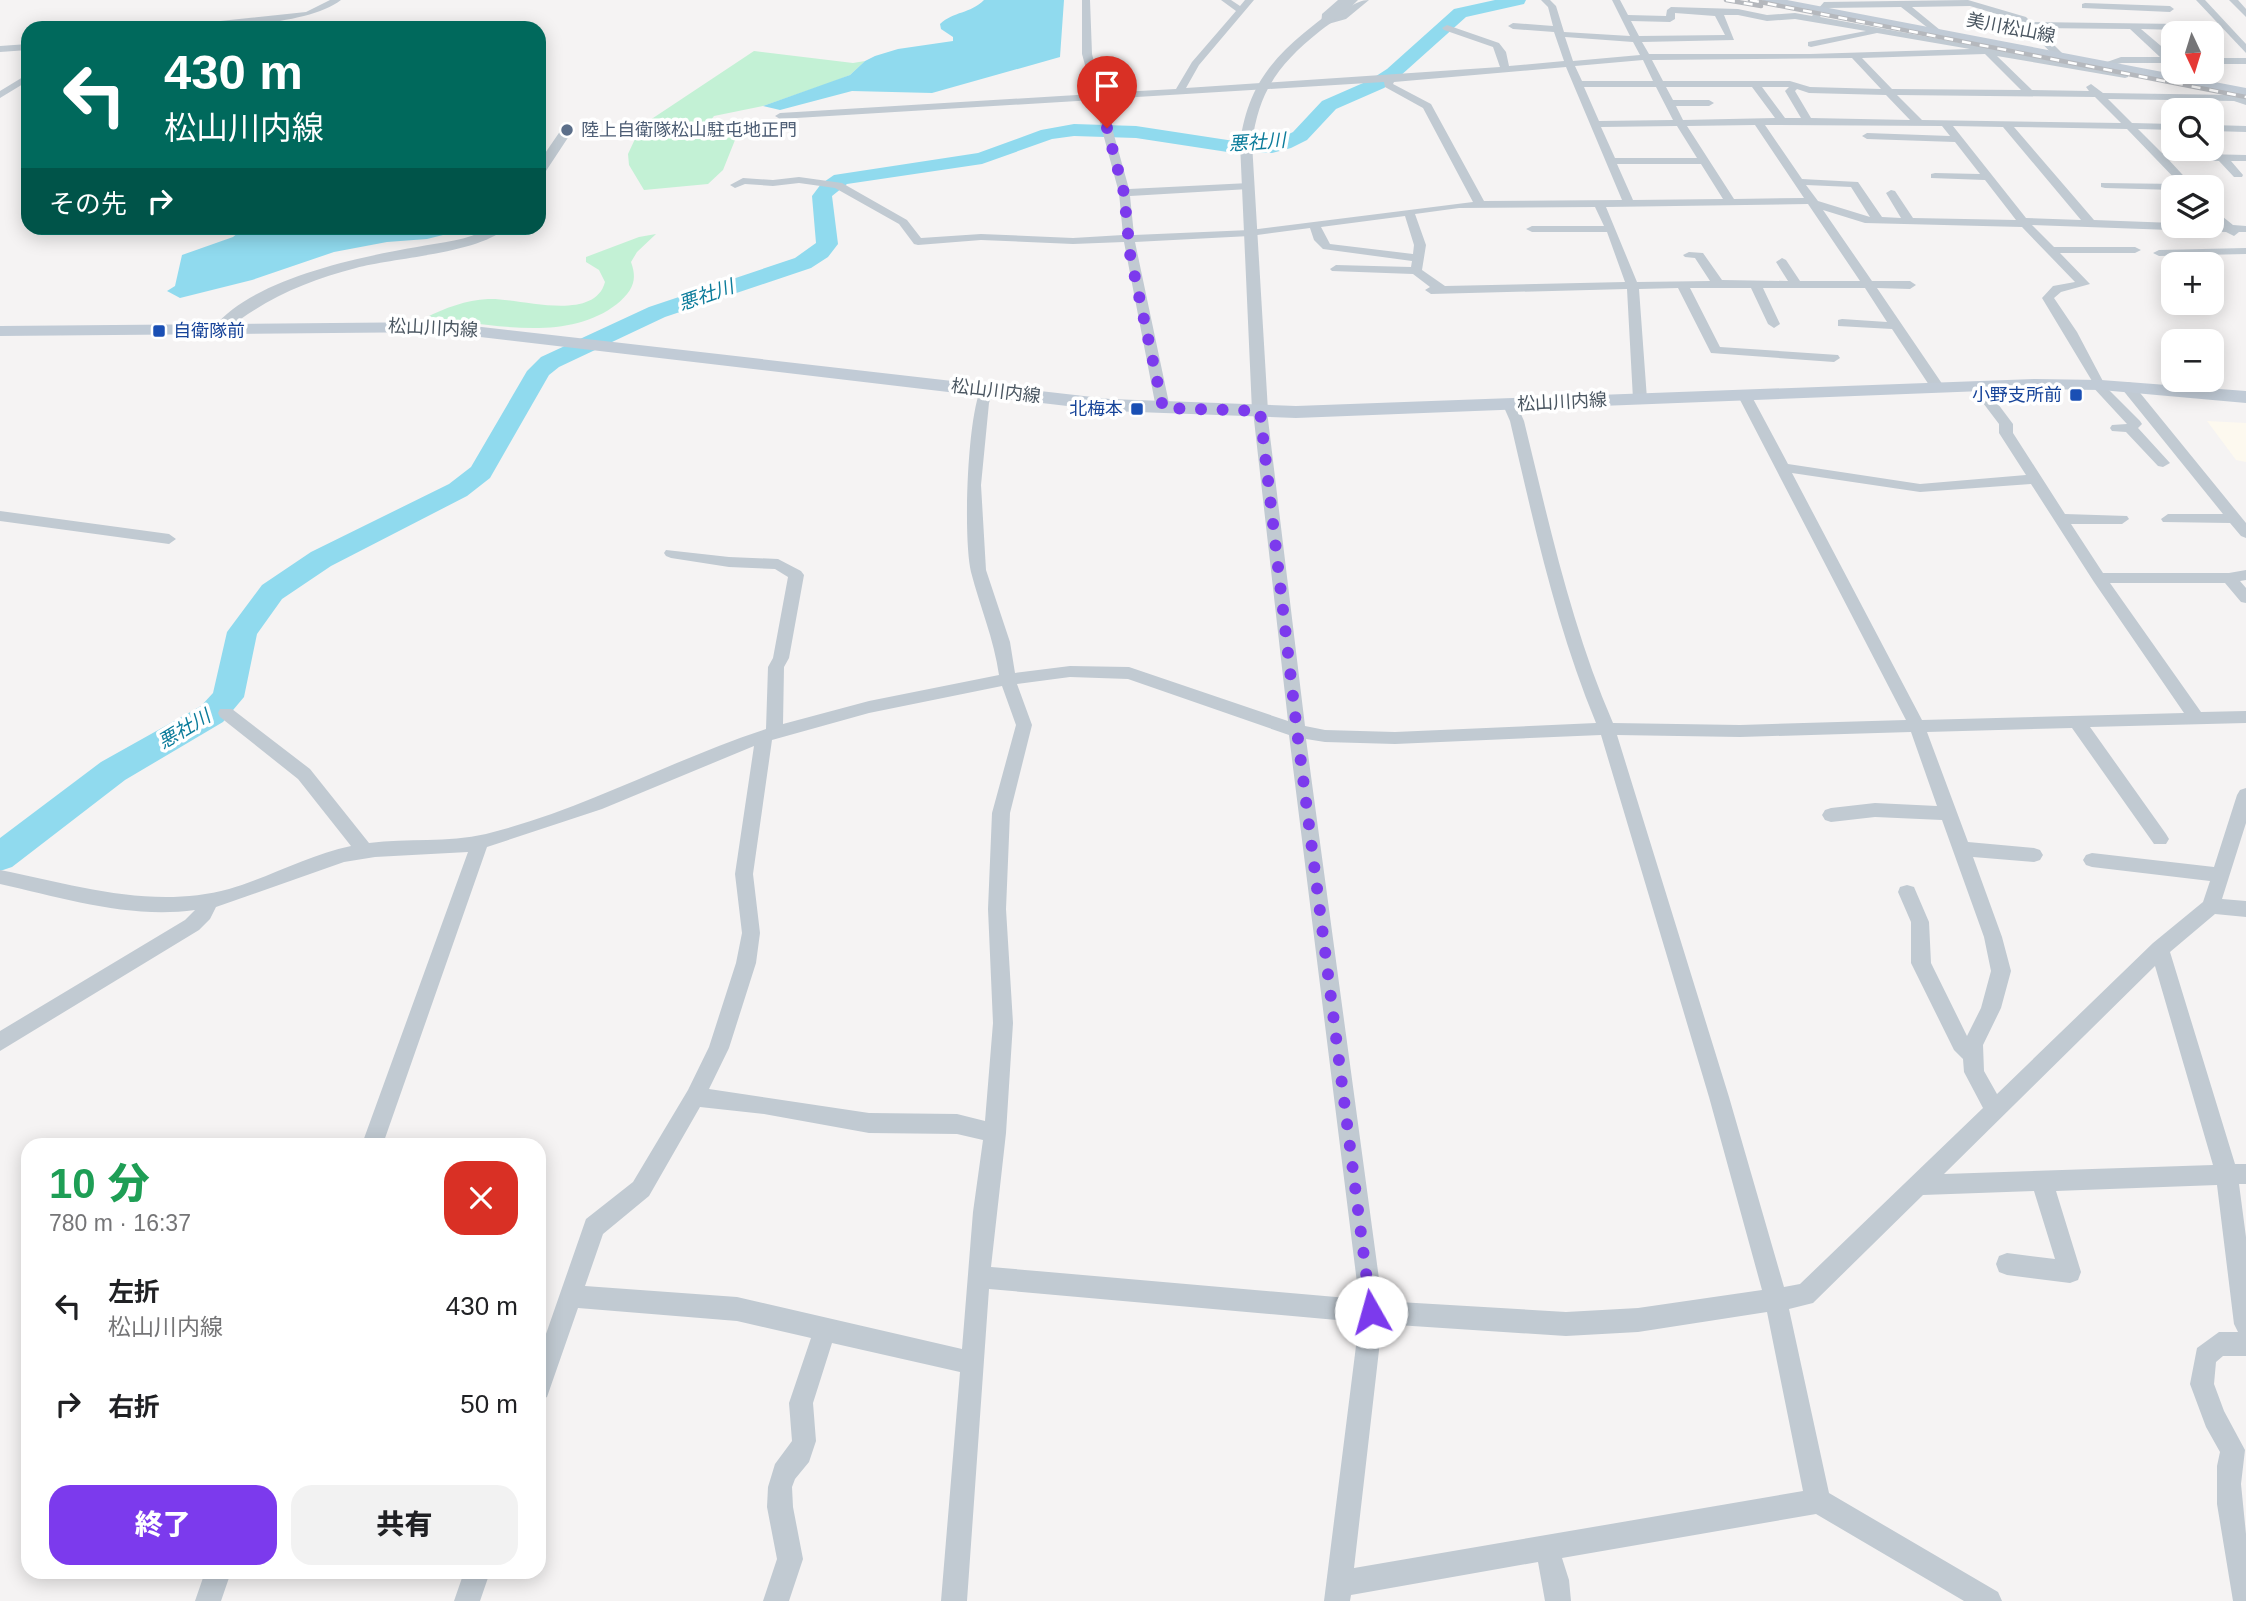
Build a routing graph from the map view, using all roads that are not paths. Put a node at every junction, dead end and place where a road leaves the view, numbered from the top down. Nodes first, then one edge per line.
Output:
1 (337, 0) edge
2 (1086, 0) edge
3 (1225, 0) edge
4 (1250, 0) edge
5 (1343, 0) edge
6 (1353, 0) edge
7 (1365, 0) edge
8 (1545, 0) edge
9 (1616, 0) edge
10 (1684, 0) edge
11 (1768, 0) edge
12 (1999, 0) edge
13 (2139, 0) edge
14 (2200, 0) edge
15 (1702, 1) edge
16 (1962, 1) edge
17 (2239, 3) edge
18 (1905, 5) junction
19 (2085, 6) dead end
20 (2148, 8) junction
21 (2170, 9) dead end
22 (1240, 10) junction
23 (1818, 10) edge
24 (1718, 13) junction
25 (2246, 14) edge
26 (1627, 18) junction
27 (245, 21) edge
28 (1324, 24) junction
29 (2030, 25) junction
30 (1513, 26) dead end
31 (2132, 26) junction
32 (2161, 27) edge
33 (1447, 28) dead end
34 (1881, 30) junction
35 (1558, 32) junction
36 (1937, 32) junction
37 (1721, 38) junction
38 (1637, 39) junction
39 (1811, 44) junction
40 (21, 48) edge
41 (0, 50) edge
42 (2246, 50) edge
43 (1987, 51) junction
44 (2161, 51) edge
45 (2056, 54) junction
46 (1855, 56) junction
47 (1648, 57) junction
48 (1734, 57) junction
49 (1769, 57) junction
50 (1810, 57) junction
51 (2161, 60) edge
52 (2224, 61) edge
53 (2246, 61) edge
54 (1571, 64) junction
55 (2110, 64) junction
56 (2069, 65) junction
57 (1776, 66) dead end
58 (1505, 70) junction
59 (2125, 75) dead end
60 (1384, 80) junction
61 (21, 82) edge
62 (1789, 82) junction
63 (1580, 84) junction
64 (1755, 84) junction
65 (1662, 85) junction
66 (1260, 86) junction
67 (1180, 90) junction
68 (1889, 92) junction
69 (2246, 92) edge
70 (2030, 94) junction
71 (0, 95) edge
72 (2099, 95) junction
73 (1098, 96) junction
74 (2246, 102) edge
75 (1670, 103) junction
76 (1709, 103) dead end
77 (780, 116) dead end
78 (1758, 121) junction
79 (1782, 121) junction
80 (1808, 121) junction
81 (1855, 121) junction
82 (1680, 123) junction
83 (1919, 123) junction
84 (1945, 123) junction
85 (1597, 124) junction
86 (2006, 124) junction
87 (2129, 127) junction
88 (2161, 127) edge
89 (2224, 128) edge
90 (2246, 129) edge
91 (567, 130) dead end
92 (1867, 136) junction
93 (1959, 139) junction
94 (1881, 149) dead end
95 (2158, 156) junction
96 (2161, 156) edge
97 (2224, 157) edge
98 (2246, 158) edge
99 (2224, 160) edge
100 (546, 161) edge
101 (1609, 161) junction
102 (1705, 161) junction
103 (2176, 175) edge
104 (2238, 175) dead end
105 (1935, 176) dead end
106 (1988, 177) junction
107 (1800, 182) junction
108 (734, 185) dead end
109 (2105, 185) dead end
110 (1249, 186) junction
111 (2161, 186) edge
112 (1124, 193) junction
113 (1891, 193) dead end
114 (1731, 202) junction
115 (1814, 202) junction
116 (1519, 204) junction
117 (1598, 204) junction
118 (1629, 204) junction
119 (1480, 205) junction
120 (1409, 212) junction
121 (1878, 220) junction
122 (1910, 222) junction
123 (2024, 222) junction
124 (2224, 222) edge
125 (2091, 224) junction
126 (1315, 226) junction
127 (2230, 228) junction
128 (1611, 229) junction
129 (2246, 229) edge
130 (1250, 233) junction
131 (482, 235) edge
132 (1129, 237) junction
133 (2246, 244) edge
134 (2050, 250) junction
135 (2135, 250) dead end
136 (2246, 251) edge
137 (2159, 253) dead end
138 (1689, 255) dead end
139 (1418, 258) junction
140 (1782, 262) dead end
141 (1336, 269) dead end
142 (1416, 271) junction
143 (1718, 285) junction
144 (1797, 285) junction
145 (1910, 285) dead end
146 (1683, 286) junction
147 (1756, 286) junction
148 (1871, 286) junction
149 (1633, 288) junction
150 (1774, 324) dead end
151 (1842, 324) dead end
152 (1898, 326) junction
153 (220, 327) junction
154 (0, 331) edge
155 (1834, 358) dead end
156 (2098, 385) junction
157 (2127, 386) junction
158 (1979, 387) junction
159 (1938, 388) junction
160 (987, 389) junction
161 (1745, 396) junction
162 (2246, 397) edge
163 (1640, 399) junction
164 (1510, 405) junction
165 (1163, 408) junction
166 (1260, 411) junction
167 (2162, 463) dead end
168 (1784, 468) junction
169 (2036, 479) junction
170 (0, 516) edge
171 (2233, 518) junction
172 (2063, 519) junction
173 (2122, 519) dead end
174 (2168, 519) dead end
175 (2246, 533) edge
176 (169, 539) dead end
177 (671, 553) dead end
178 (2246, 575) edge
179 (2099, 578) junction
180 (2229, 578) junction
181 (2246, 597) edge
182 (1008, 680) junction
183 (226, 713) dead end
184 (2196, 718) junction
185 (2246, 718) edge
186 (2077, 722) junction
187 (1916, 724) junction
188 (1607, 729) junction
189 (1297, 731) junction
190 (769, 734) junction
191 (2246, 795) edge
192 (1949, 813) junction
193 (1831, 815) dead end
194 (2241, 827) edge
195 (2160, 839) dead end
196 (480, 843) junction
197 (1962, 849) junction
198 (365, 850) junction
199 (2035, 855) dead end
200 (2092, 860) dead end
201 (2221, 874) junction
202 (0, 877) edge
203 (1907, 892) dead end
204 (209, 901) junction
205 (2211, 906) junction
206 (2246, 909) edge
207 (2160, 949) junction
208 (0, 1042) edge
209 (1973, 1056) junction
210 (695, 1097) junction
211 (1995, 1110) junction
212 (995, 1133) junction
213 (375, 1138) edge
214 (2237, 1174) edge
215 (2042, 1181) junction
216 (1919, 1185) junction
217 (2007, 1264) dead end
218 (981, 1277) junction
219 (571, 1296) junction
220 (1775, 1297) junction
221 (1371, 1312) junction
222 (2246, 1324) edge
223 (825, 1329) junction
224 (2246, 1344) edge
225 (974, 1364) junction
226 (546, 1369) edge
227 (2240, 1452) edge
228 (1818, 1501) junction
229 (1546, 1548) junction
230 (216, 1579) edge
231 (475, 1579) edge
232 (1338, 1593) edge
233 (2246, 1600) edge
234 (208, 1601) edge
235 (467, 1601) edge
236 (776, 1601) edge
237 (954, 1601) edge
238 (1558, 1601) edge
239 (1989, 1601) edge

1 - 27 street
2 - 73 street
3 - 22 street
4 - 22 street
5 - 28 street
6 - 28 street
7 - 28 street
8 - 35 street
9 - 26 street
10 - 15 street
11 - 23 main road, 美川松山線
12 - 16 street
13 - 20 street
14 - 42 street
16 - 18 street
16 - 29 street
17 - 25 street
18 - 23 street
18 - 36 street
19 - 20 street
20 - 21 street
22 - 67 street
23 - 24 street
23 - 34 street
23 - 36 main road, 美川松山線
23 - 39 street
24 - 26 street
24 - 37 street
26 - 38 street
28 - 66 street
29 - 31 street
29 - 45 street
30 - 35 street
31 - 32 street
31 - 44 street
33 - 58 street
34 - 39 street
34 - 43 street
35 - 38 street
35 - 54 street
36 - 45 main road, 美川松山線
37 - 38 street
37 - 48 street
38 - 47 street
39 - 50 street
40 - 41 street
43 - 46 street
43 - 56 street
43 - 70 street
45 - 55 main road, 美川松山線
45 - 56 street
46 - 50 street
46 - 68 street
47 - 48 street
47 - 54 street
47 - 65 street
48 - 49 street
49 - 50 street
49 - 57 street
51 - 55 street
52 - 53 street
54 - 58 street
54 - 63 street
55 - 69 main road, 美川松山線
56 - 59 street
56 - 72 street
58 - 60 street
60 - 66 street
60 - 119 street
61 - 71 street
62 - 64 street
62 - 68 street
62 - 80 street
63 - 65 street
63 - 85 street
64 - 65 street
64 - 79 street
65 - 75 street
66 - 67 street
66 - 110 street
67 - 73 street
68 - 70 street
68 - 83 street
70 - 72 street
72 - 74 street
72 - 87 street
73 - 77 street
73 - 112 street
75 - 76 street
75 - 82 street
78 - 79 street
78 - 82 street
78 - 107 street
79 - 80 street
80 - 81 street
81 - 83 street
81 - 92 street
82 - 85 street
82 - 102 street
83 - 84 street
84 - 86 street
84 - 93 street
85 - 101 street
86 - 87 street
86 - 125 street
87 - 88 street
87 - 95 street
89 - 90 street
91 - 100 street
92 - 93 street
92 - 94 street
93 - 106 street
95 - 96 street
95 - 103 street
97 - 98 street
99 - 104 street
101 - 102 street
101 - 118 street
102 - 114 street
105 - 106 street
106 - 123 street
107 - 115 street
107 - 121 street
108 - 132 street
109 - 111 street
110 - 112 street
110 - 130 street
112 - 132 street
113 - 122 street
114 - 115 street
114 - 118 street
115 - 121 street
115 - 148 street
116 - 117 street
116 - 119 street
116 - 128 street
117 - 118 street
117 - 128 street
119 - 120 street
120 - 126 street
120 - 139 street
121 - 122 street
122 - 123 street
123 - 125 street
123 - 134 street
124 - 127 street
125 - 127 street
126 - 130 street
126 - 139 street
127 - 129 street
127 - 133 street
128 - 149 street
130 - 132 street
130 - 166 street
131 - 153 street
132 - 165 street
134 - 135 street
134 - 156 street
136 - 137 street
138 - 143 street
139 - 142 street
140 - 144 street
141 - 142 street
142 - 149 street
143 - 146 street
143 - 147 street
144 - 147 street
144 - 148 street
145 - 148 street
146 - 149 street
146 - 155 street
147 - 150 street
148 - 152 street
149 - 163 street
151 - 152 street
152 - 159 street
153 - 154 main road, 松山川内線
153 - 160 main road, 松山川内線
156 - 157 main road, 松山川内線
156 - 158 main road, 松山川内線
156 - 167 street
157 - 162 main road, 松山川内線
157 - 171 street
158 - 159 main road, 松山川内線
158 - 169 street
159 - 161 main road, 松山川内線
160 - 165 main road, 松山川内線
160 - 182 street
161 - 163 main road, 松山川内線
161 - 168 street
163 - 164 main road, 松山川内線
164 - 166 main road, 松山川内線
164 - 188 street
165 - 166 main road, 松山川内線
166 - 189 street
168 - 169 street
168 - 187 street
169 - 172 street
170 - 176 street
171 - 174 street
171 - 175 street
172 - 173 street
172 - 179 street
177 - 190 street
178 - 180 street
179 - 180 street
179 - 184 street
180 - 181 street
182 - 189 street
182 - 190 street
182 - 212 street
183 - 198 street
184 - 185 street
184 - 186 street
186 - 187 street
186 - 195 street
187 - 188 street
187 - 192 street
188 - 189 street
188 - 220 street
189 - 221 street
190 - 196 street
190 - 210 street
191 - 194 street
192 - 193 street
192 - 197 street
194 - 201 street
196 - 198 street
196 - 213 street
197 - 199 street
197 - 209 street
198 - 204 street
200 - 201 street
201 - 205 street
202 - 204 street
203 - 209 street
204 - 208 street
205 - 206 street
205 - 207 street
207 - 211 street
207 - 214 street
209 - 211 street
210 - 212 street
210 - 219 street
211 - 216 street
212 - 218 street
214 - 215 street
214 - 222 street
215 - 216 street
215 - 217 street
216 - 220 street
218 - 221 street
218 - 225 street
219 - 223 street
219 - 226 street
220 - 221 street
220 - 228 street
221 - 232 street
223 - 225 street
223 - 236 street
224 - 227 street
225 - 237 street
227 - 233 street
228 - 229 street
228 - 239 street
229 - 232 street
229 - 238 street
230 - 234 street
231 - 235 street

